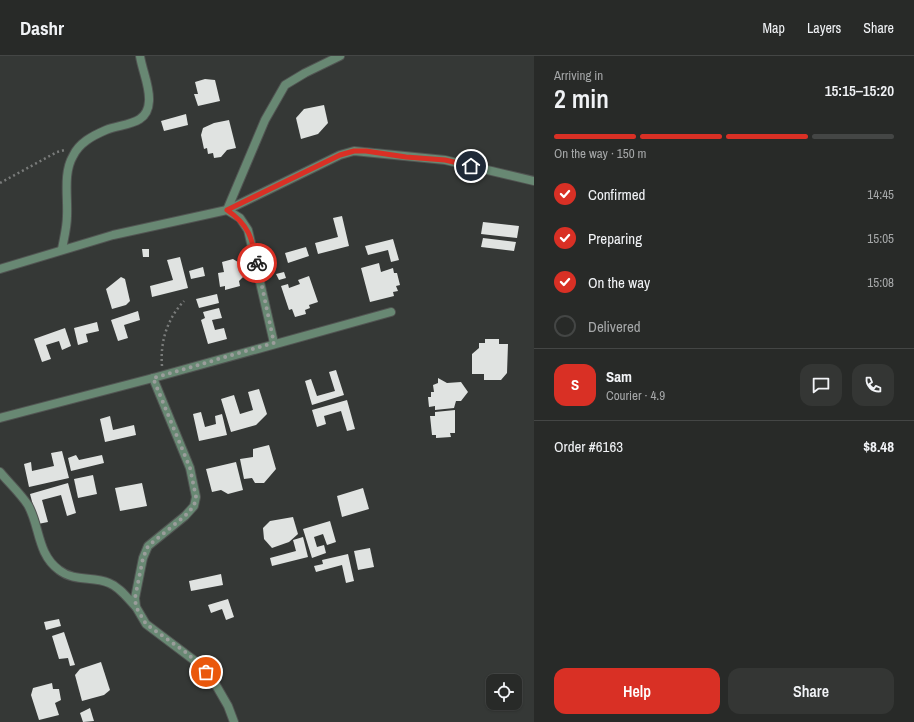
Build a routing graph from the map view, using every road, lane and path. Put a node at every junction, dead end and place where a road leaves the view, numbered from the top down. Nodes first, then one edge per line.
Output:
1 (140, 56) edge
2 (340, 56) edge
3 (79, 146) junction
4 (534, 181) edge
5 (0, 183) edge
6 (227, 210) junction
7 (62, 249) junction
8 (0, 269) edge
9 (184, 301) dead end
10 (391, 312) dead end
11 (274, 343) junction
12 (162, 376) junction
13 (153, 378) junction
14 (0, 418) edge
15 (0, 472) edge
16 (136, 607) junction
17 (234, 722) edge

1 - 3 street
2 - 6 street
3 - 5 path
3 - 7 street
4 - 6 street
6 - 7 street
6 - 11 street
7 - 8 street
9 - 12 path
10 - 11 street
11 - 12 street
12 - 13 street
13 - 14 street
13 - 16 street
15 - 16 street
16 - 17 street

